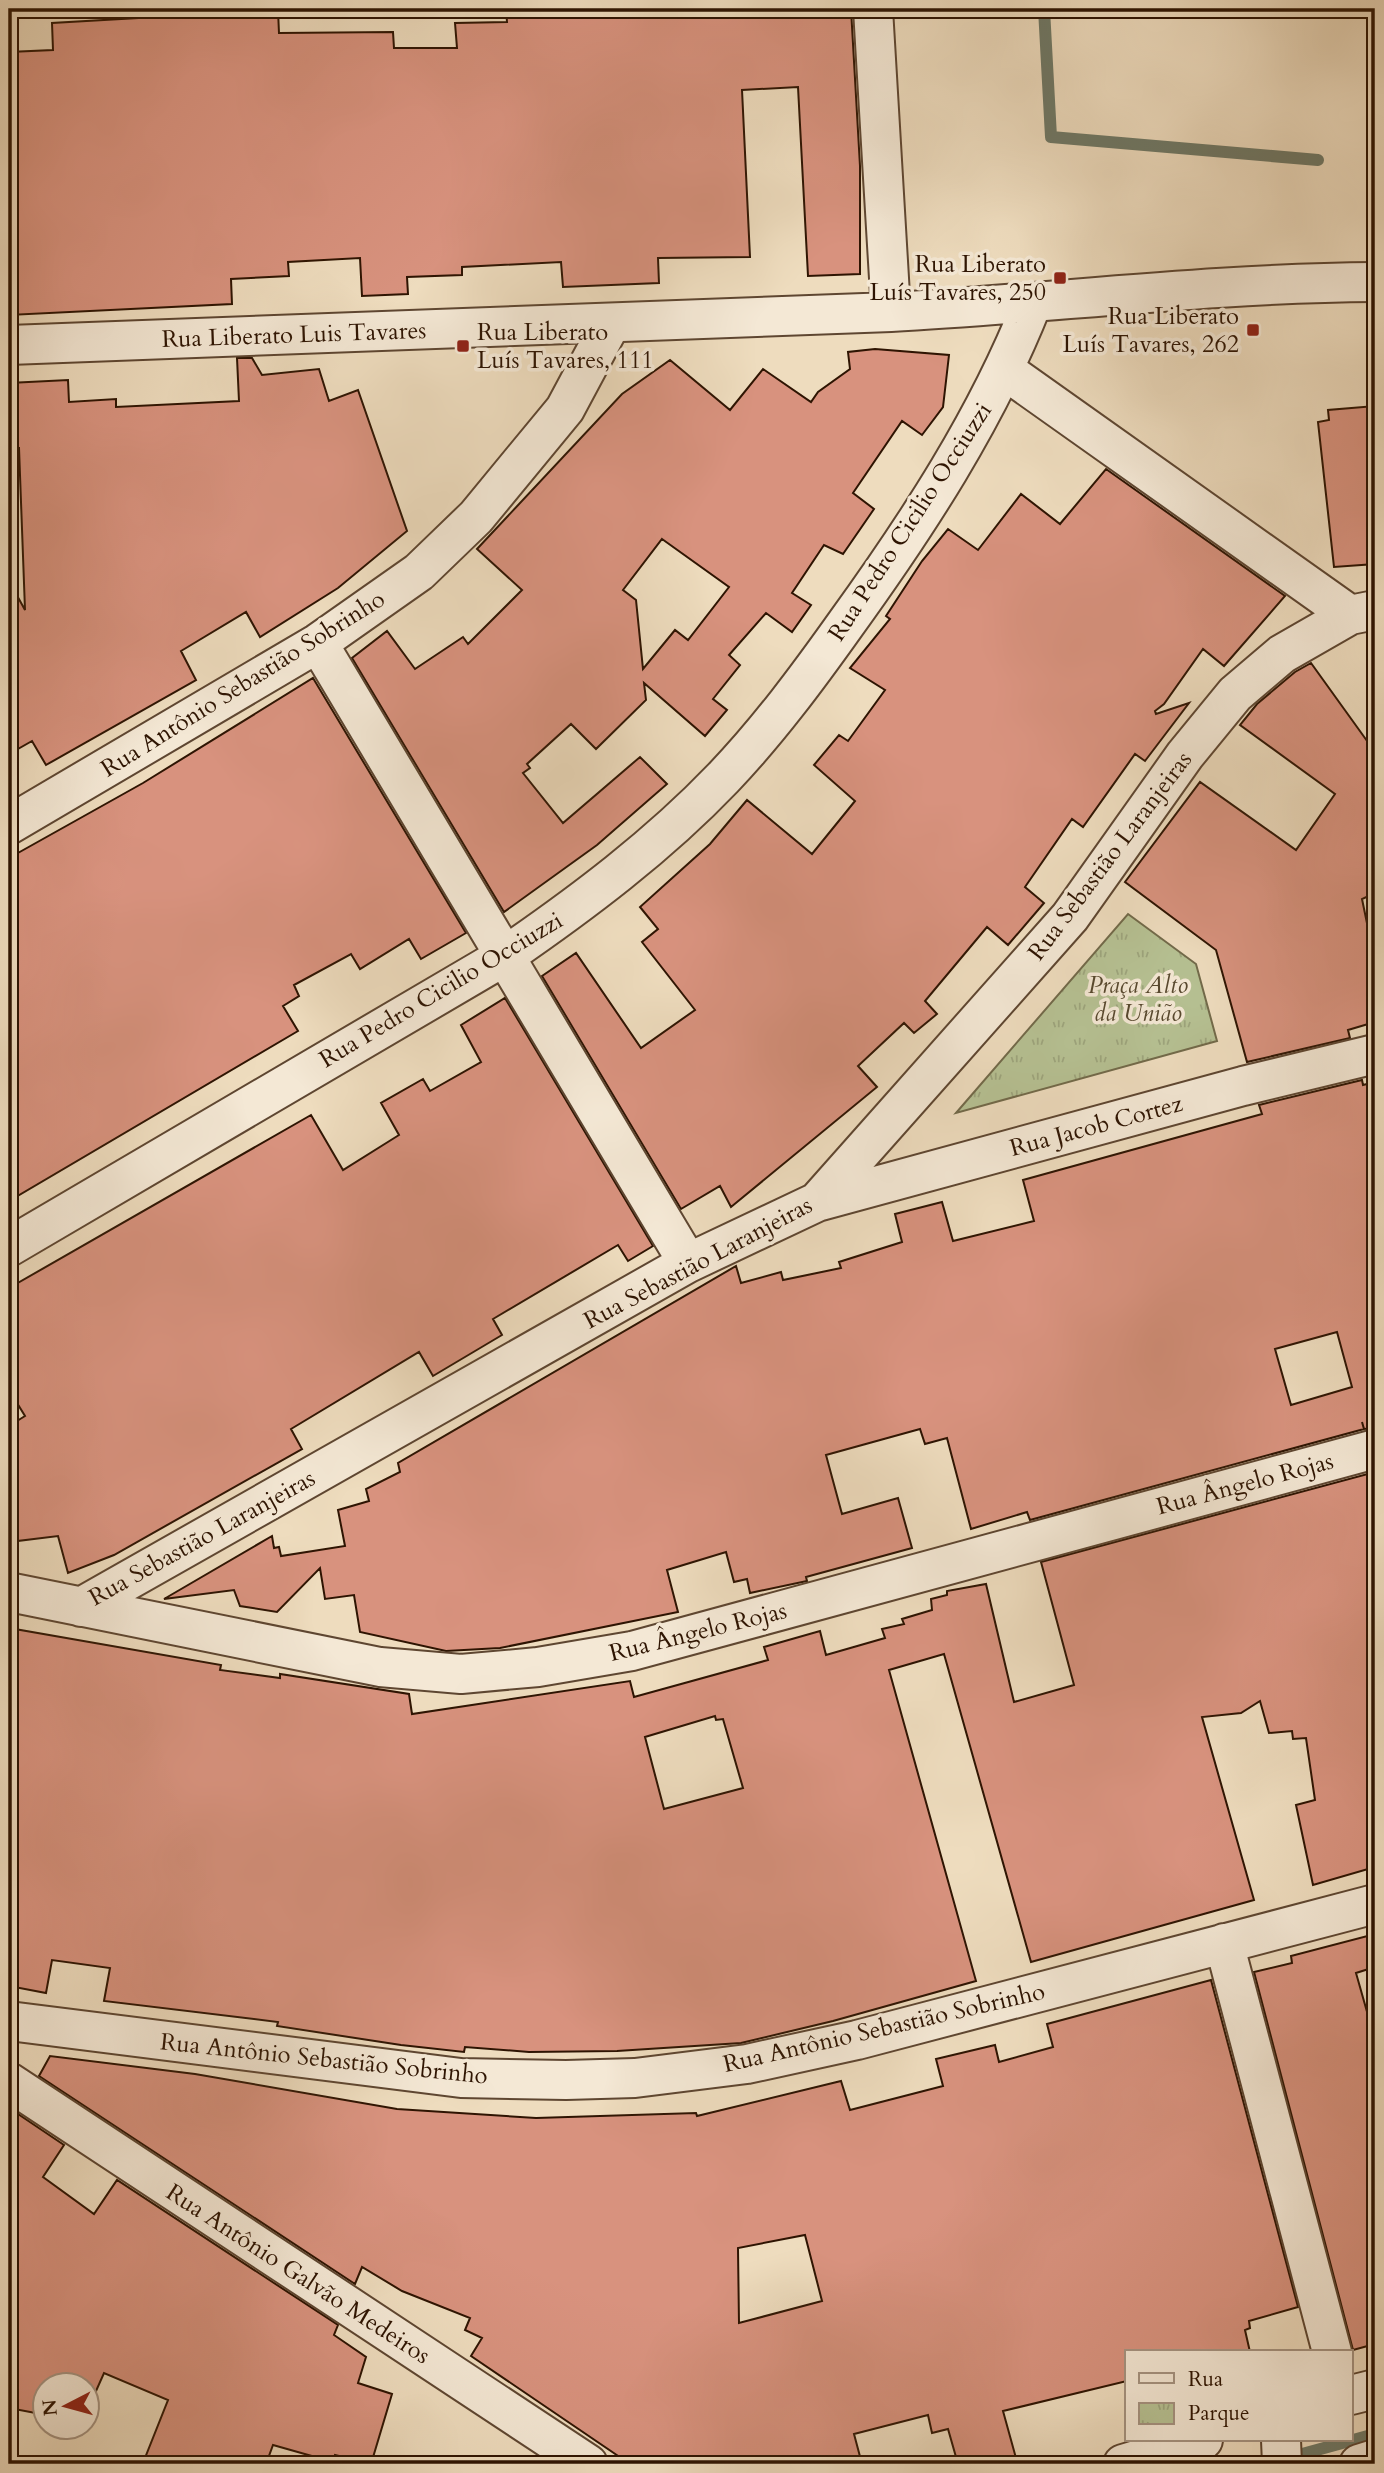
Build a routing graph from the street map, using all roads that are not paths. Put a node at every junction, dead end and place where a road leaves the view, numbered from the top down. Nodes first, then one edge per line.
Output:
1 (873, 9) edge
2 (1375, 282) edge
3 (1032, 304) junction
4 (891, 312) junction
5 (611, 323) junction
6 (9, 345) edge
7 (1006, 371) junction
8 (1362, 612) edge
9 (318, 643) junction
10 (9, 825) edge
11 (505, 956) junction
12 (1375, 1054) edge
13 (817, 1202) junction
14 (9, 1247) edge
15 (688, 1264) junction
16 (1375, 1449) edge
17 (9, 1591) edge
18 (81, 1607) junction
19 (1375, 1904) edge
20 (1224, 1943) junction
21 (9, 2021) edge
22 (9, 2082) edge
23 (1331, 2350) edge
24 (1375, 2389) edge
25 (1352, 2395) edge
26 (1196, 2442) edge
27 (1281, 2442) edge
28 (1375, 2459) edge
29 (588, 2464) edge
30 (1123, 2464) edge
31 (1282, 2464) edge
32 (1359, 2464) edge

1 - 4 street
2 - 3 street, Rua Liberato Luis Tavares
3 - 4 street, Rua Liberato Luis Tavares
3 - 7 street, Rua Pedro Cicilio Occiuzzi
4 - 5 street, Rua Liberato Luis Tavares
5 - 6 street, Rua Liberato Luis Tavares
5 - 9 street, Rua Antônio Sebastião Sobrinho
7 - 8 street
7 - 11 street, Rua Pedro Cicilio Occiuzzi
8 - 13 street, Rua Sebastião Laranjeiras
9 - 10 street, Rua Antônio Sebastião Sobrinho
9 - 11 street
11 - 14 street, Rua Pedro Cicilio Occiuzzi
11 - 15 street
12 - 13 street, Rua Jacob Cortez
13 - 15 street, Rua Sebastião Laranjeiras
15 - 18 street, Rua Sebastião Laranjeiras
16 - 18 street, Rua Ângelo Rojas
17 - 18 street, Rua Ângelo Rojas
19 - 20 street, Rua Antônio Sebastião Sobrinho
20 - 21 street, Rua Antônio Sebastião Sobrinho
20 - 23 street
22 - 29 street, Rua Antônio Galvão Medeiros
24 - 25 street
26 - 30 street
27 - 31 street
28 - 32 street

